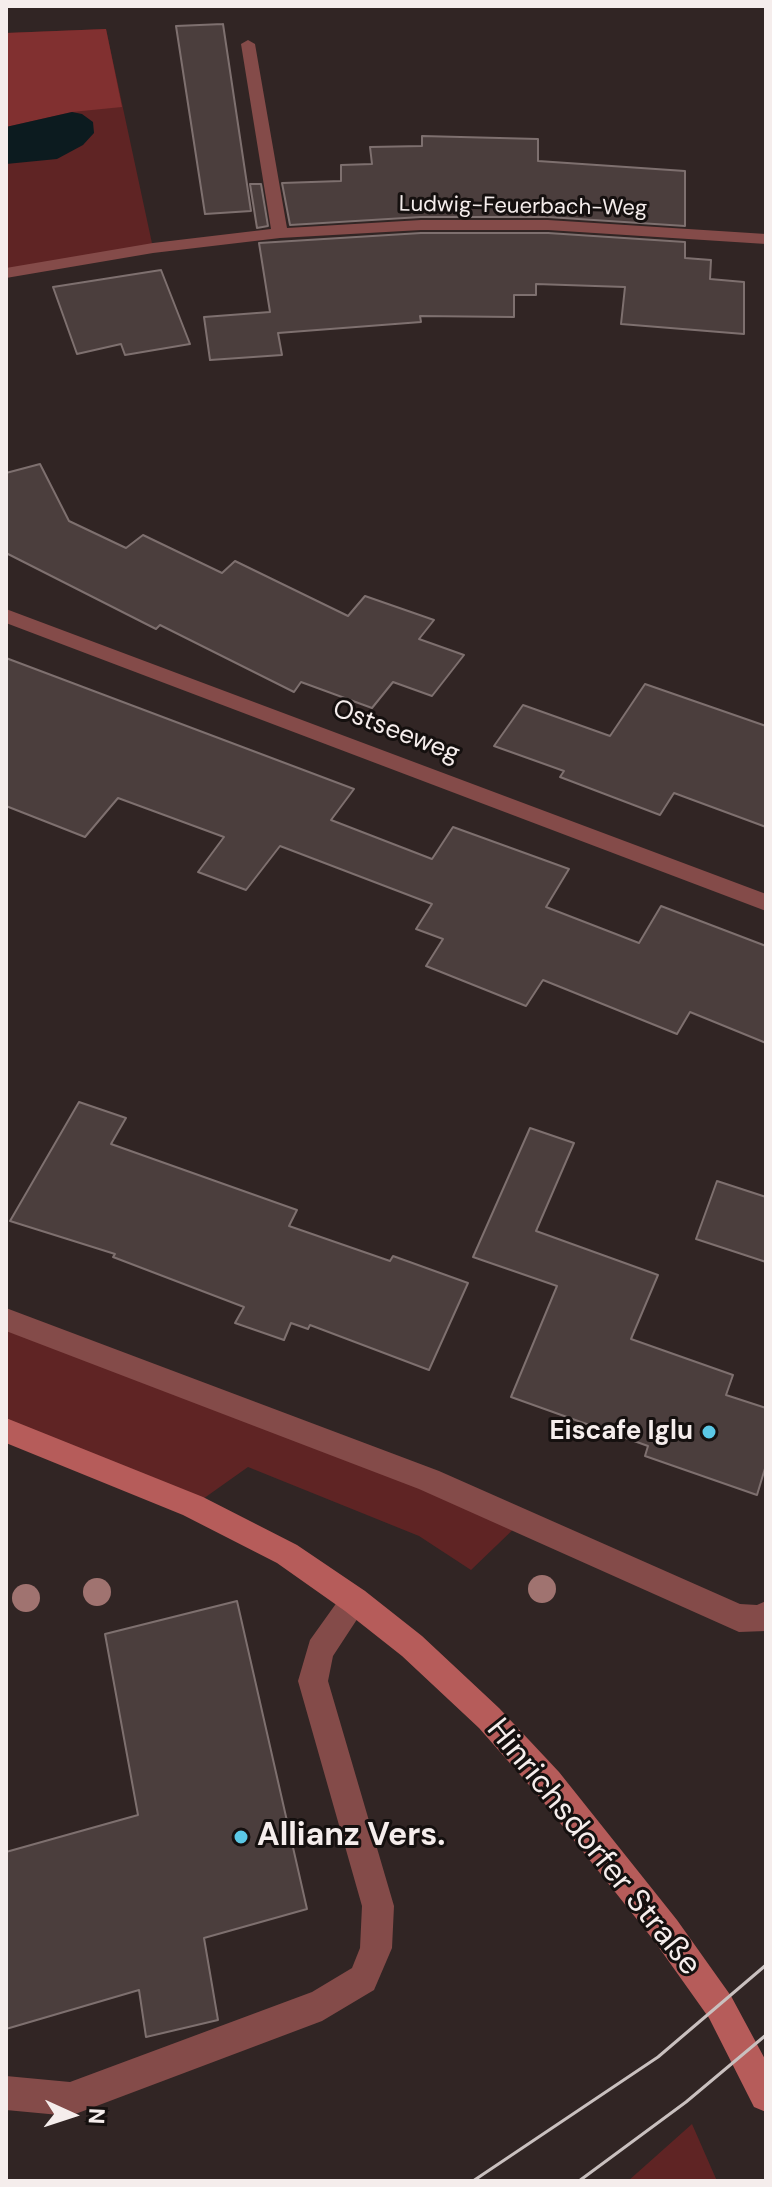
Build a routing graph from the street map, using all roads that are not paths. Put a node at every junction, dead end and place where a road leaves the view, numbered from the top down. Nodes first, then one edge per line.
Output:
1 (248, 44) dead end
2 (280, 233) junction
3 (766, 239) edge
4 (6, 273) edge
5 (6, 616) edge
6 (766, 903) edge
7 (6, 1319) edge
8 (6, 1430) edge
9 (355, 1601) junction
10 (766, 1615) edge
11 (6, 2093) edge
12 (766, 2095) edge

1 - 2 street
2 - 3 street, Ludwig-Feuerbach-Weg
2 - 4 street, Ludwig-Feuerbach-Weg
5 - 6 street, Ostseeweg
7 - 10 street
8 - 9 street, Hinrichsdorfer Straße
9 - 11 street
9 - 12 street, Hinrichsdorfer Straße

